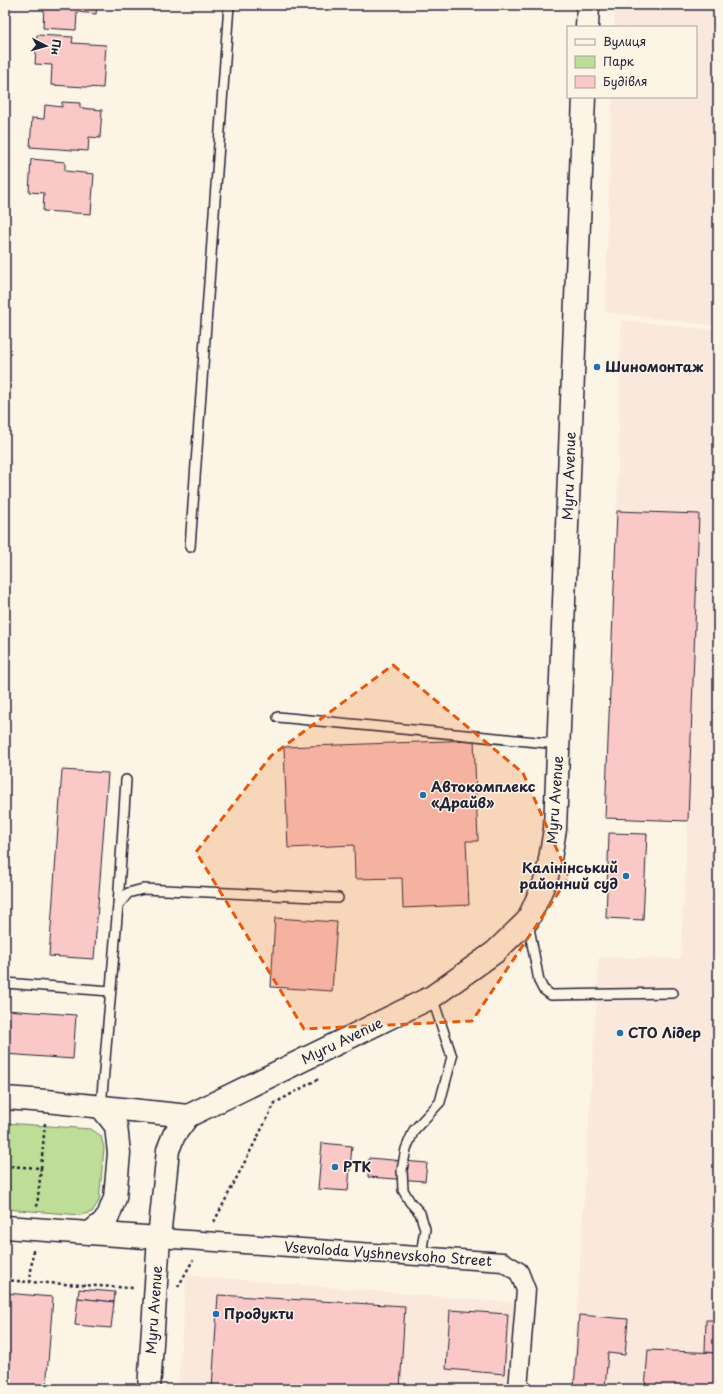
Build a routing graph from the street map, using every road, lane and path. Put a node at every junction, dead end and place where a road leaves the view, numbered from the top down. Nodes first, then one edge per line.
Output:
1 (229, 5) edge
2 (588, 5) edge
3 (587, 26) edge
4 (584, 98) edge
5 (190, 547) dead end
6 (278, 717) dead end
7 (558, 744) junction
8 (126, 780) dead end
9 (338, 898) dead end
10 (118, 905) junction
11 (528, 920) junction
12 (5, 983) edge
13 (110, 991) junction
14 (673, 993) dead end
15 (432, 997) junction
16 (322, 1077) dead end
17 (5, 1098) edge
18 (101, 1107) junction
19 (188, 1116) junction
20 (5, 1227) edge
21 (90, 1233) junction
22 (159, 1238) junction
23 (204, 1242) junction
24 (421, 1255) junction
25 (5, 1280) edge
26 (30, 1282) dead end
27 (176, 1290) dead end
28 (149, 1389) edge
29 (518, 1389) edge

1 - 5 lane
2 - 3 main road
4 - 7 main road, Myru Avenue
6 - 7 lane
7 - 11 main road, Myru Avenue
8 - 10 lane
9 - 10 lane
10 - 13 lane
11 - 14 lane
11 - 15 main road, Myru Avenue
12 - 13 lane
13 - 18 lane
15 - 19 main road, Myru Avenue
15 - 24 lane
16 - 23 path
17 - 18 main road
18 - 19 main road
18 - 21 main road
19 - 22 main road, Myru Avenue
20 - 21 main road
21 - 22 main road
22 - 23 street, Vsevoloda Vyshnevskoho Street
22 - 28 main road, Myru Avenue
23 - 24 street, Vsevoloda Vyshnevskoho Street
23 - 27 path
24 - 29 street, Vsevoloda Vyshnevskoho Street
25 - 26 path

